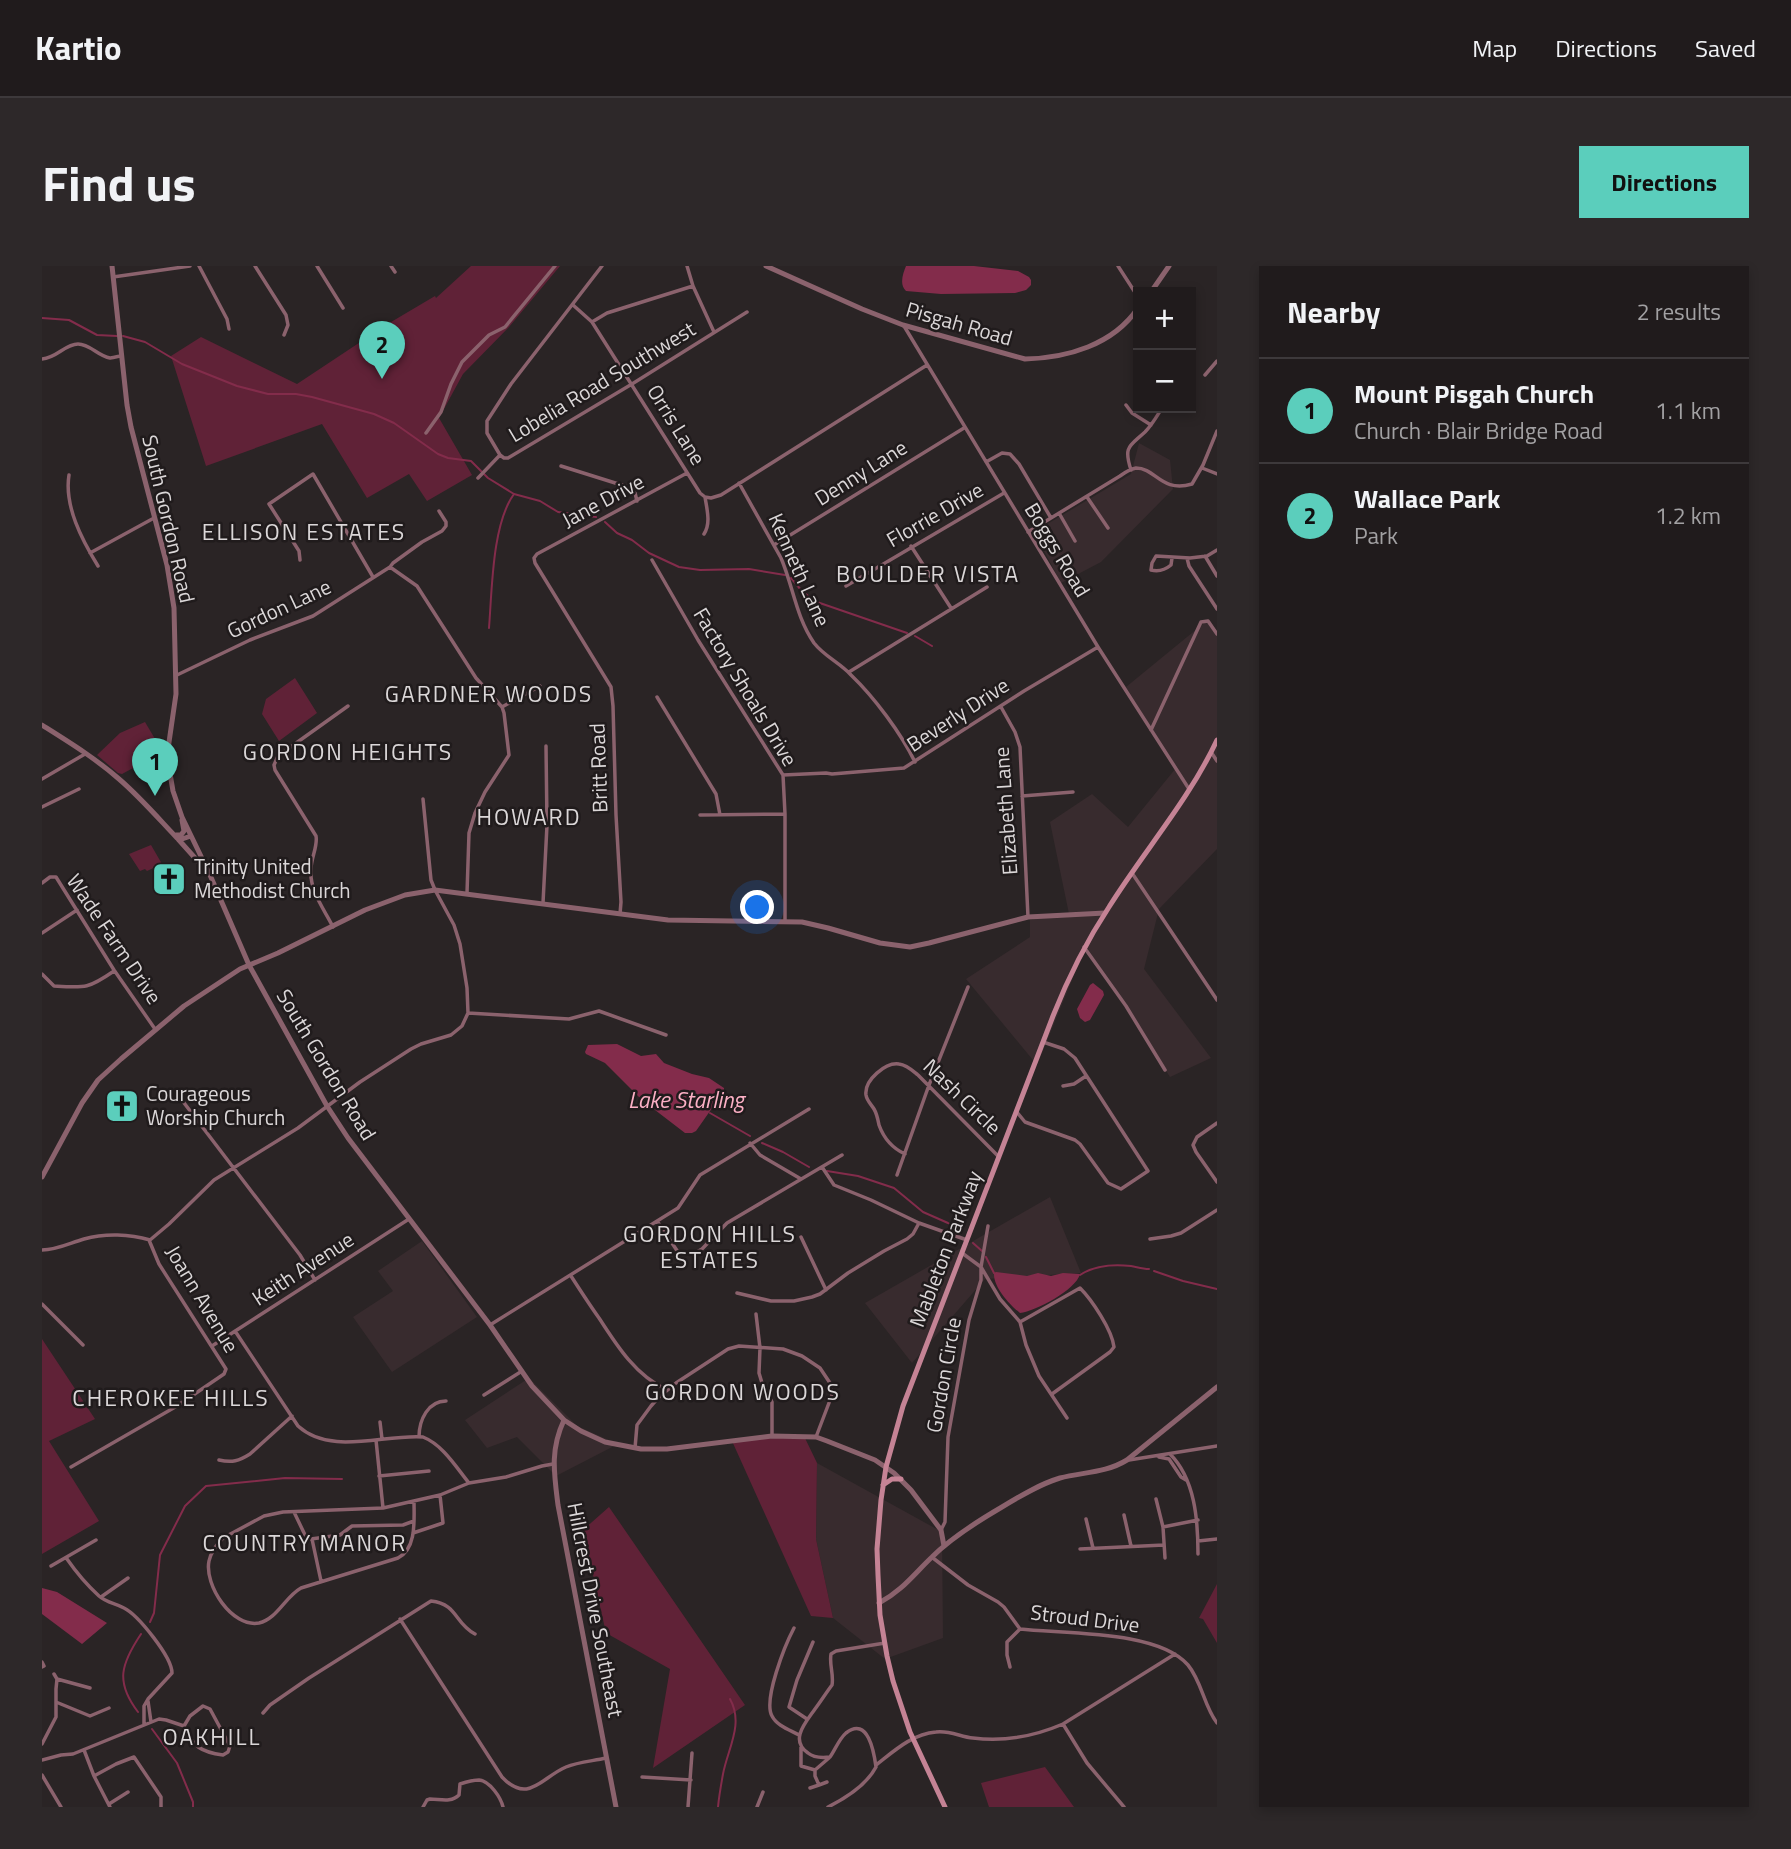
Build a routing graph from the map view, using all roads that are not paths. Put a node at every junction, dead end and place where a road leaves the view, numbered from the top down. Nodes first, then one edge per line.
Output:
1 (112, 266) edge
2 (144, 266) edge
3 (190, 266) edge
4 (199, 266) edge
5 (255, 266) edge
6 (317, 266) edge
7 (391, 266) edge
8 (555, 266) edge
9 (603, 266) edge
10 (687, 266) edge
11 (766, 266) edge
12 (1118, 266) edge
13 (1169, 266) edge
14 (395, 272) dead end
15 (145, 273) junction
16 (113, 277) junction
17 (693, 286) junction
18 (1154, 287) edge
19 (1133, 289) edge
20 (573, 305) junction
21 (343, 308) dead end
22 (747, 312) dead end
23 (1133, 315) edge
24 (592, 322) junction
25 (903, 325) junction
26 (229, 329) dead end
27 (714, 333) junction
28 (284, 335) dead end
29 (121, 356) junction
30 (42, 359) edge
31 (1217, 361) edge
32 (928, 365) junction
33 (1205, 375) dead end
34 (632, 384) junction
35 (1126, 405) dead end
36 (1159, 413) edge
37 (1151, 425) junction
38 (964, 428) junction
39 (1217, 430) edge
40 (426, 433) dead end
41 (500, 455) junction
42 (985, 462) junction
43 (561, 466) dead end
44 (1202, 468) junction
45 (1131, 470) junction
46 (687, 473) junction
47 (1217, 474) edge
48 (69, 475) dead end
49 (478, 478) dead end
50 (739, 483) junction
51 (1004, 493) junction
52 (705, 497) junction
53 (1087, 497) junction
54 (637, 501) junction
55 (439, 511) dead end
56 (1059, 513) junction
57 (154, 518) junction
58 (1051, 518) junction
59 (1108, 528) dead end
60 (1028, 532) junction
61 (704, 534) dead end
62 (1075, 541) dead end
63 (774, 545) junction
64 (911, 546) junction
65 (1217, 550) edge
66 (90, 553) junction
67 (1205, 556) junction
68 (534, 558) joint
69 (1172, 558) junction
70 (1187, 558) junction
71 (300, 560) dead end
72 (652, 560) dead end
73 (98, 566) dead end
74 (390, 567) junction
75 (1217, 576) edge
76 (373, 577) junction
77 (846, 586) dead end
78 (987, 587) dead end
79 (951, 608) junction
80 (1217, 609) edge
81 (1217, 634) edge
82 (1098, 647) junction
83 (849, 672) junction
84 (177, 675) junction
85 (540, 685) dead end
86 (657, 697) dead end
87 (348, 706) dead end
88 (1001, 706) junction
89 (502, 707) junction
90 (42, 725) edge
91 (1151, 730) junction
92 (1217, 740) edge
93 (546, 746) dead end
94 (1211, 752) junction
95 (87, 753) junction
96 (1217, 761) edge
97 (915, 762) junction
98 (783, 775) junction
99 (42, 779) edge
100 (79, 789) dead end
101 (1189, 789) junction
102 (1073, 793) dead end
103 (1023, 796) junction
104 (423, 799) dead end
105 (42, 807) edge
106 (785, 814) junction
107 (700, 815) dead end
108 (720, 815) junction
109 (182, 817) junction
110 (174, 834) junction
111 (191, 836) junction
112 (1132, 873) junction
113 (210, 875) junction
114 (42, 883) edge
115 (435, 890) junction
116 (467, 893) junction
117 (543, 903) junction
118 (77, 910) junction
119 (1105, 913) junction
120 (620, 914) junction
121 (1028, 917) junction
122 (785, 922) junction
123 (333, 927) junction
124 (42, 933) edge
125 (1084, 947) junction
126 (249, 965) junction
127 (114, 970) junction
128 (42, 974) edge
129 (968, 987) dead end
130 (1217, 1000) edge
131 (468, 1013) junction
132 (156, 1030) junction
133 (666, 1035) dead end
134 (1043, 1042) junction
135 (1165, 1070) dead end
136 (1086, 1076) junction
137 (929, 1085) junction
138 (1063, 1086) dead end
139 (178, 1096) dead end
140 (327, 1106) junction
141 (809, 1109) dead end
142 (1016, 1111) junction
143 (1217, 1123) edge
144 (750, 1143) junction
145 (842, 1154) dead end
146 (905, 1154) junction
147 (998, 1156) junction
148 (822, 1167) junction
149 (233, 1168) junction
150 (897, 1175) dead end
151 (42, 1177) edge
152 (801, 1178) junction
153 (1217, 1181) edge
154 (1217, 1210) edge
155 (410, 1218) junction
156 (657, 1221) junction
157 (919, 1223) junction
158 (988, 1226) dead end
159 (801, 1237) dead end
160 (1150, 1238) dead end
161 (149, 1240) junction
162 (967, 1240) junction
163 (42, 1250) edge
164 (962, 1253) junction
165 (981, 1268) junction
166 (571, 1275) junction
167 (316, 1280) junction
168 (826, 1290) junction
169 (737, 1293) dead end
170 (42, 1304) edge
171 (756, 1314) dead end
172 (1020, 1322) junction
173 (490, 1325) junction
174 (235, 1331) junction
175 (83, 1345) dead end
176 (212, 1346) junction
177 (760, 1348) junction
178 (522, 1371) junction
179 (1217, 1387) edge
180 (667, 1390) junction
181 (1052, 1394) junction
182 (484, 1395) dead end
183 (446, 1401) dead end
184 (292, 1416) junction
185 (1067, 1418) dead end
186 (564, 1420) junction
187 (380, 1422) dead end
188 (772, 1436) junction
189 (419, 1437) junction
190 (816, 1437) junction
191 (376, 1439) junction
192 (382, 1439) junction
193 (1217, 1446) edge
194 (635, 1448) junction
195 (1169, 1456) junction
196 (219, 1460) dead end
197 (1127, 1460) junction
198 (553, 1464) junction
199 (71, 1467) dead end
200 (886, 1467) junction
201 (429, 1471) dead end
202 (379, 1476) junction
203 (901, 1479) junction
204 (469, 1483) junction
205 (883, 1485) junction
206 (440, 1495) junction
207 (1156, 1499) dead end
208 (415, 1501) junction
209 (383, 1508) junction
210 (294, 1512) junction
211 (1124, 1515) dead end
212 (1086, 1518) dead end
213 (1198, 1520) junction
214 (414, 1521) junction
215 (1163, 1527) junction
216 (941, 1530) junction
217 (413, 1533) junction
218 (312, 1539) junction
219 (1217, 1539) edge
220 (96, 1540) dead end
221 (1198, 1541) junction
222 (1164, 1545) junction
223 (944, 1546) junction
224 (1131, 1546) junction
225 (1093, 1548) junction
226 (1080, 1549) dead end
227 (1198, 1554) dead end
228 (931, 1557) junction
229 (1165, 1558) dead end
230 (67, 1559) junction
231 (51, 1566) dead end
232 (128, 1578) dead end
233 (321, 1581) junction
234 (101, 1597) junction
235 (879, 1602) junction
236 (400, 1619) junction
237 (794, 1628) dead end
238 (1020, 1629) junction
239 (475, 1634) dead end
240 (813, 1642) dead end
241 (885, 1643) junction
242 (1175, 1654) junction
243 (1010, 1667) dead end
244 (54, 1674) dead end
245 (58, 1679) junction
246 (90, 1688) dead end
247 (148, 1699) junction
248 (59, 1703) junction
249 (109, 1708) dead end
250 (263, 1713) dead end
251 (807, 1719) junction
252 (151, 1722) junction
253 (1217, 1723) edge
254 (1063, 1724) junction
255 (144, 1725) junction
256 (184, 1726) junction
257 (799, 1735) junction
258 (912, 1739) junction
259 (42, 1744) edge
260 (801, 1747) junction
261 (84, 1750) junction
262 (692, 1753) dead end
263 (608, 1757) junction
264 (830, 1757) junction
265 (42, 1760) edge
266 (876, 1765) junction
267 (815, 1770) junction
268 (42, 1775) edge
269 (94, 1776) junction
270 (642, 1777) dead end
271 (691, 1780) junction
272 (827, 1782) dead end
273 (44, 1784) edge
274 (819, 1785) junction
275 (810, 1788) dead end
276 (763, 1791) dead end
277 (128, 1792) dead end
278 (109, 1805) edge
279 (61, 1807) edge
280 (160, 1807) edge
281 (423, 1807) edge
282 (503, 1807) edge
283 (616, 1807) edge
284 (688, 1807) edge
285 (757, 1807) edge
286 (828, 1807) edge
287 (946, 1807) edge
288 (1124, 1807) edge

1 - 16 street, South Gordon Road
2 - 15 street
3 - 15 street
4 - 26 street
5 - 28 street
6 - 21 street
7 - 14 street
8 - 40 street
9 - 20 street
10 - 17 street
11 - 25 street, Pisgah Road
12 - 19 street
13 - 18 street
15 - 16 street
16 - 29 street, South Gordon Road
17 - 24 street
17 - 27 street
20 - 24 street, Orris Lane
20 - 41 street
22 - 27 street, Lobelia Road Southwest
23 - 25 street, Pisgah Road
24 - 34 street, Orris Lane
25 - 32 street, Boggs Road
27 - 34 street, Lobelia Road Southwest
29 - 30 street
29 - 57 street, South Gordon Road
31 - 33 street
32 - 38 street, Boggs Road
32 - 50 street
34 - 41 street, Lobelia Road Southwest
34 - 46 street, Orris Lane
35 - 37 street
36 - 37 street
37 - 45 street
38 - 42 street, Boggs Road
38 - 63 street, Denny Lane
39 - 44 street
41 - 49 street, Lobelia Road Southwest
42 - 51 street, Boggs Road
42 - 58 street
43 - 54 street
44 - 45 street
44 - 47 street
45 - 53 street
46 - 52 street, Orris Lane
46 - 54 street, Jane Drive
48 - 66 street
50 - 52 street
50 - 63 street, Kenneth Lane
51 - 60 street, Boggs Road
51 - 64 street, Florrie Drive
52 - 61 street, Orris Lane
53 - 56 street
53 - 59 street
54 - 68 street, Jane Drive
55 - 74 street, Gordon Lane
56 - 58 street
56 - 62 street
57 - 66 street
57 - 84 street, South Gordon Road
58 - 60 street
60 - 82 street, Boggs Road
63 - 83 street, Kenneth Lane
64 - 77 street, Florrie Drive
64 - 79 street
65 - 67 street
66 - 73 street
67 - 70 street
67 - 75 street
68 - 120 street, Britt Road
69 - 69 street
69 - 70 street
70 - 80 street
71 - 76 street
72 - 98 street, Factory Shoals Drive
74 - 76 street, Gordon Lane
74 - 89 street
76 - 84 street, Gordon Lane
78 - 79 street
79 - 83 street
81 - 91 street
82 - 88 street, Beverly Drive
82 - 91 street, Boggs Road
83 - 97 street, Kenneth Lane
84 - 109 street, South Gordon Road
85 - 89 street
86 - 108 street
87 - 123 street
88 - 97 street, Beverly Drive
88 - 103 street, Elizabeth Lane
89 - 116 street
90 - 95 street
91 - 101 street, Boggs Road
92 - 94 main road, Mableton Parkway
93 - 117 street
94 - 96 street
94 - 101 main road, Mableton Parkway
95 - 99 street
95 - 110 street
97 - 98 street, Beverly Drive
98 - 106 street, Factory Shoals Drive
100 - 105 street
101 - 112 main road, Mableton Parkway
102 - 103 street
103 - 121 street, Elizabeth Lane
104 - 115 street
106 - 108 street
106 - 122 street, Factory Shoals Drive
107 - 108 street
109 - 110 street
109 - 111 street, South Gordon Road
110 - 111 street
110 - 113 street
111 - 113 street, South Gordon Road
112 - 119 main road, Mableton Parkway
112 - 130 street
113 - 126 street, South Gordon Road
114 - 118 street, Wade Farm Drive
115 - 116 street
115 - 123 street
115 - 131 street
116 - 117 street
117 - 120 street
118 - 124 street
118 - 127 street, Wade Farm Drive
119 - 121 street
119 - 125 main road, Mableton Parkway
120 - 122 street
121 - 122 street
123 - 126 street
125 - 134 main road, Mableton Parkway
125 - 135 street
126 - 132 street
126 - 140 street, South Gordon Road
127 - 128 street
127 - 132 street, Wade Farm Drive
129 - 137 street
131 - 133 street
131 - 140 street
132 - 151 street
134 - 136 street
134 - 142 main road, Mableton Parkway
136 - 138 street
136 - 142 street
137 - 146 street
137 - 146 street, Nash Circle
137 - 147 street, Nash Circle
139 - 149 street
140 - 149 street
140 - 155 street, South Gordon Road
141 - 144 street
142 - 147 main road, Mableton Parkway
143 - 153 street
144 - 152 street
144 - 156 street
145 - 148 street
146 - 150 street
147 - 162 main road, Mableton Parkway
148 - 152 street
148 - 157 street
149 - 161 street
149 - 167 street
152 - 156 street
154 - 160 street
155 - 167 street, Keith Avenue
155 - 173 street, South Gordon Road
156 - 166 street
157 - 162 street
157 - 168 street
158 - 165 street, Gordon Circle
159 - 168 street
161 - 163 street
161 - 176 street, Joann Avenue
162 - 164 main road, Mableton Parkway
164 - 165 street
164 - 200 main road, Mableton Parkway
165 - 172 street
165 - 216 street, Gordon Circle
166 - 173 street
166 - 180 street
167 - 174 street, Keith Avenue
168 - 169 street
170 - 175 street
171 - 177 street
172 - 181 street
172 - 181 street
173 - 178 street, South Gordon Road
174 - 176 street, Keith Avenue
174 - 184 street
176 - 199 street, Joann Avenue
177 - 180 street
177 - 188 street
177 - 190 street
178 - 182 street
178 - 186 street, South Gordon Road
179 - 197 street
180 - 194 street
181 - 185 street
183 - 189 street
184 - 191 street
184 - 196 street
186 - 194 street, South Gordon Road
186 - 198 street, Hillcrest Drive Southeast
187 - 192 street
188 - 190 street, South Gordon Road
188 - 194 street, South Gordon Road
189 - 192 street
189 - 204 street
190 - 200 street, South Gordon Road
191 - 192 street
191 - 202 street
193 - 195 street
195 - 197 street
195 - 213 street
197 - 223 street
198 - 204 street
198 - 263 street, Hillcrest Drive Southeast
200 - 203 street, South Gordon Road
200 - 205 main road, Mableton Parkway
201 - 202 street
202 - 209 street
203 - 205 main road
203 - 216 street, South Gordon Road
204 - 206 street
205 - 235 main road, Mableton Parkway
206 - 208 street
206 - 217 street
207 - 215 street
208 - 209 street
208 - 214 street
209 - 210 street
210 - 218 street
210 - 233 street
211 - 224 street
212 - 225 street
213 - 215 street
213 - 221 street
214 - 217 street
214 - 218 street
215 - 222 street
216 - 223 street
217 - 233 street
218 - 233 street
219 - 221 street
220 - 230 street
221 - 227 street
222 - 224 street
222 - 229 street
223 - 228 street
224 - 225 street
225 - 226 street
228 - 235 street
228 - 238 street, Stroud Drive
230 - 231 street
230 - 234 street
232 - 234 street
234 - 247 street
235 - 241 main road, Mableton Parkway
236 - 239 street
236 - 250 street
236 - 263 street
237 - 257 street
238 - 242 street, Stroud Drive
238 - 243 street
240 - 251 street
241 - 251 street
241 - 258 main road, Mableton Parkway
242 - 253 street, Stroud Drive
242 - 254 street
244 - 245 street
245 - 246 street
245 - 248 street
247 - 252 street
247 - 255 street
248 - 249 street
248 - 259 street
251 - 257 street
252 - 255 street
252 - 256 street
254 - 258 street
254 - 288 street
255 - 261 street
256 - 256 street
257 - 260 street
258 - 266 street
258 - 287 main road, Mableton Parkway
260 - 264 street
260 - 267 street
261 - 265 street
261 - 269 street
262 - 271 street
263 - 283 street, Hillcrest Drive Southeast
264 - 266 street
264 - 267 street
266 - 286 street
267 - 274 street
268 - 273 street
269 - 278 street
269 - 280 street
270 - 271 street
271 - 284 street
272 - 274 street
273 - 279 street
274 - 275 street
276 - 285 street
277 - 278 street
281 - 282 street

